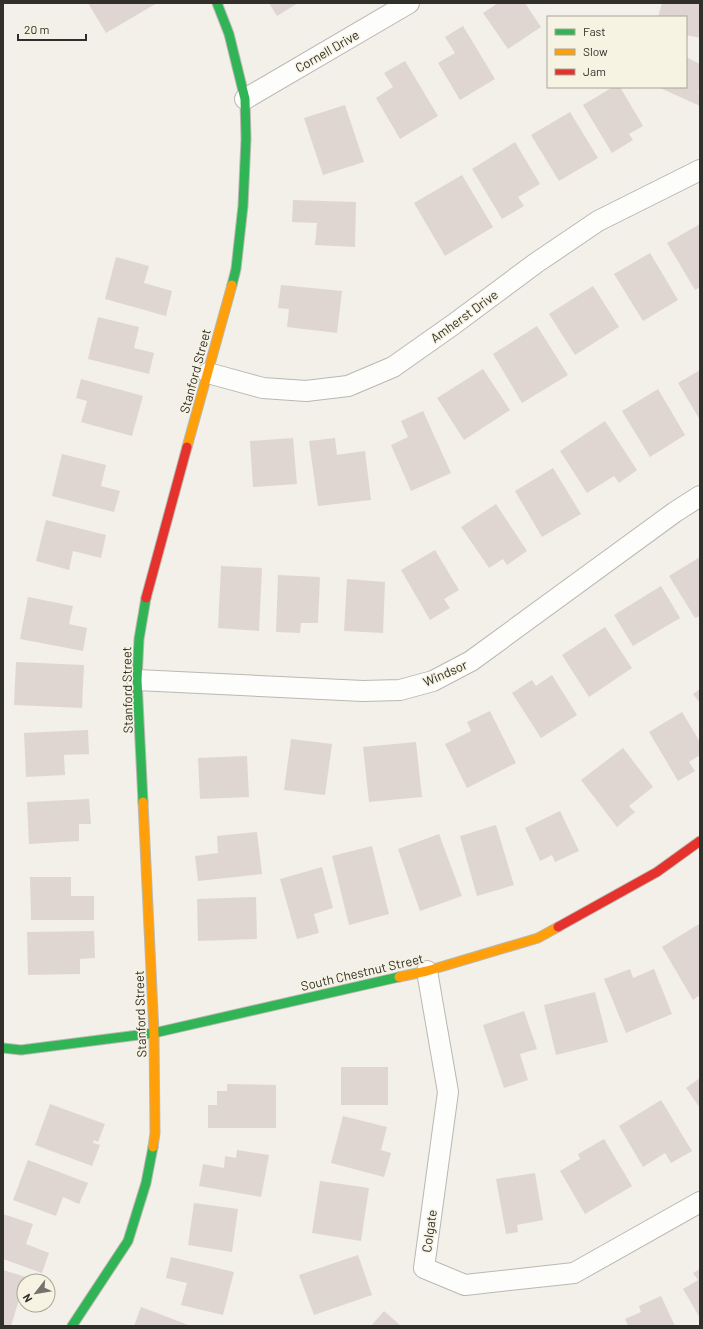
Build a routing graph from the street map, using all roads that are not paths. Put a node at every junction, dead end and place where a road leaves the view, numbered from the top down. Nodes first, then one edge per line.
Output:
1 (217, 3) edge
2 (409, 3) edge
3 (245, 99) junction
4 (700, 170) edge
5 (208, 373) junction
6 (700, 496) edge
7 (137, 680) junction
8 (700, 841) edge
9 (427, 971) junction
10 (154, 1033) junction
11 (3, 1048) edge
12 (700, 1202) edge
13 (72, 1326) edge

1 - 3 street, Stanford Street
2 - 3 street, Cornell Drive
3 - 5 street, Stanford Street
4 - 5 street, Amherst Drive
5 - 7 street, Stanford Street
6 - 7 street, Windsor
7 - 10 street, Stanford Street
8 - 9 street, South Chestnut Street
9 - 10 street, South Chestnut Street
9 - 12 street, Colgate
10 - 11 street, South Chestnut Street
10 - 13 street, Stanford Street

